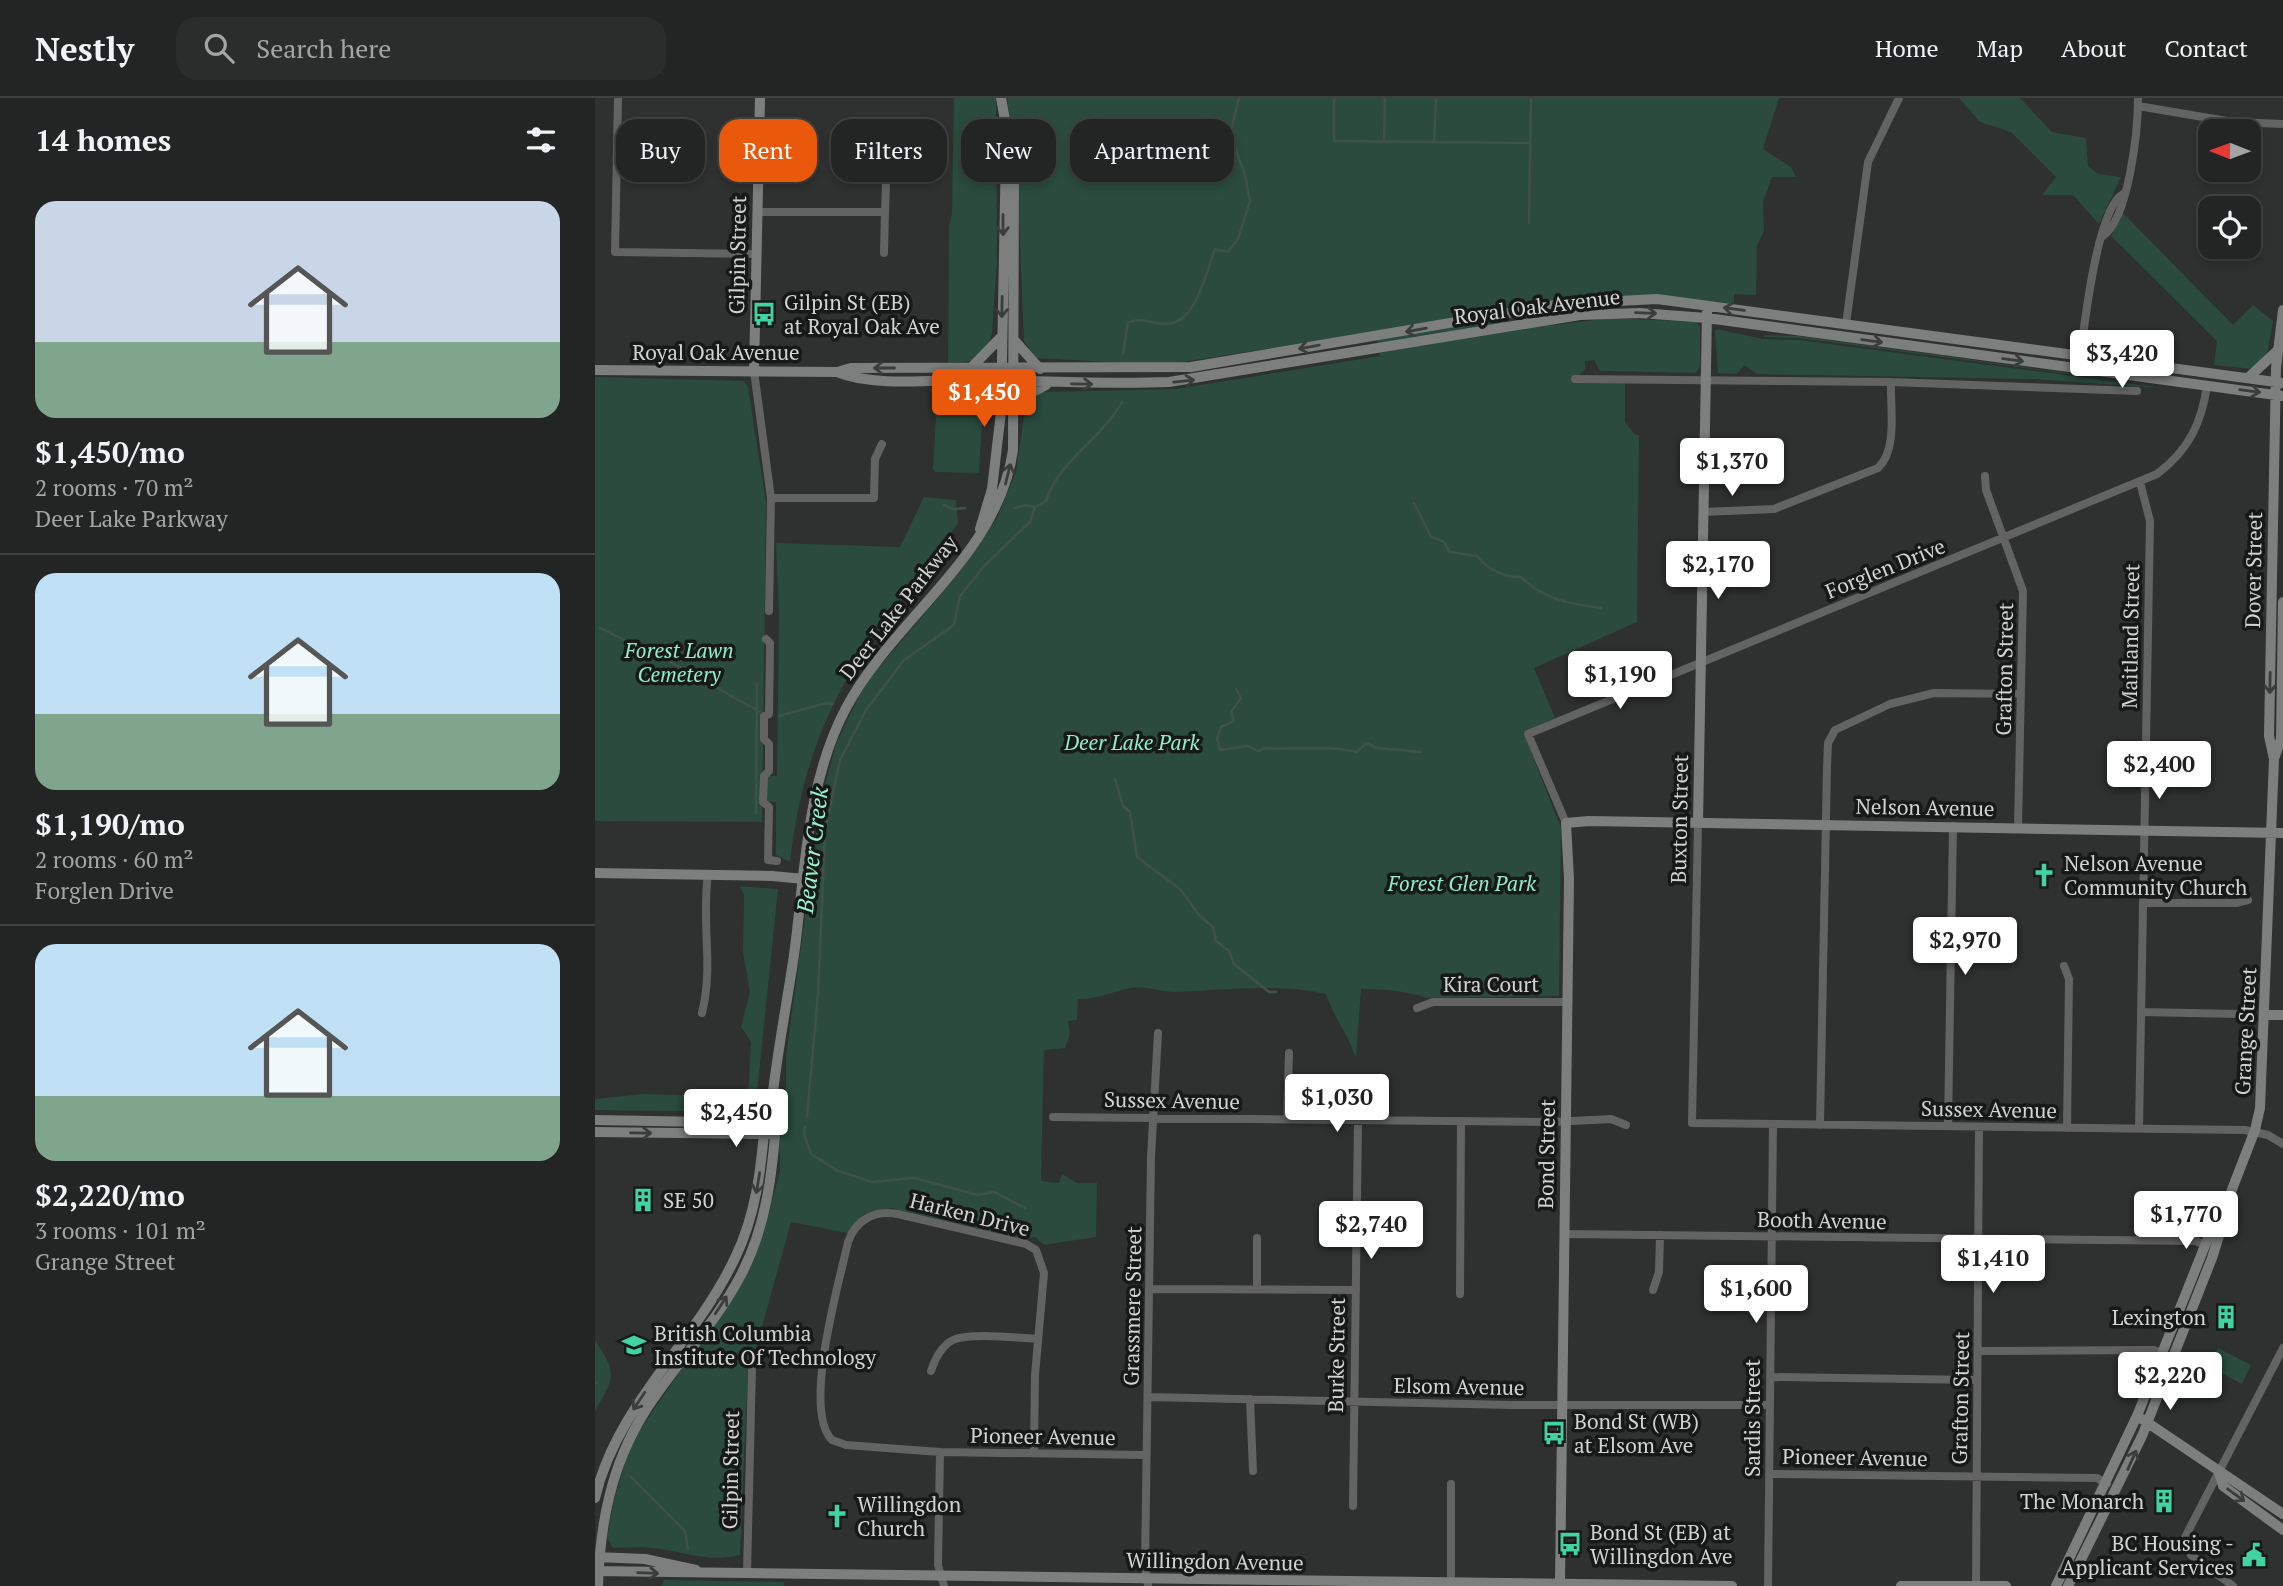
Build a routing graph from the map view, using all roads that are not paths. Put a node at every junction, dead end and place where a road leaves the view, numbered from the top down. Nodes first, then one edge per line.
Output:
1 (618, 98) edge
2 (760, 98) edge
3 (1001, 98) edge
4 (1899, 98) edge
5 (2138, 102) edge
6 (1004, 119) edge
7 (2283, 124) edge
8 (886, 182) dead end
9 (1003, 182) edge
10 (1014, 182) edge
11 (757, 212) junction
12 (885, 212) junction
13 (884, 253) dead end
14 (756, 254) junction
15 (1707, 306) junction
16 (2283, 310) edge
17 (1706, 318) junction
18 (1504, 321) junction
19 (1846, 324) junction
20 (1002, 335) junction
21 (1015, 341) junction
22 (1377, 343) junction
23 (2277, 351) junction
24 (2081, 356) junction
25 (1001, 368) junction
26 (1014, 368) junction
27 (2079, 368) junction
28 (1041, 369) junction
29 (595, 370) edge
30 (754, 371) junction
31 (971, 374) junction
32 (2248, 378) junction
33 (1575, 379) dead end
34 (1705, 379) junction
35 (1007, 382) junction
36 (1891, 382) junction
37 (2279, 382) edge
38 (1049, 384) junction
39 (2207, 385) junction
40 (2137, 391) dead end
41 (2279, 395) edge
42 (1006, 411) junction
43 (881, 444) dead end
44 (1985, 476) dead end
45 (2140, 482) junction
46 (771, 498) junction
47 (1703, 512) junction
48 (2004, 538) junction
49 (2283, 602) edge
50 (769, 611) dead end
51 (766, 639) dead end
52 (1700, 661) junction
53 (2021, 694) junction
54 (1528, 734) joint
55 (2274, 759) junction
56 (1566, 823) junction
57 (1698, 823) junction
58 (1825, 824) junction
59 (1953, 826) junction
60 (2018, 828) junction
61 (2144, 830) junction
62 (2277, 832) edge
63 (772, 861) dead end
64 (595, 873) edge
65 (708, 874) junction
66 (804, 879) junction
67 (2248, 900) dead end
68 (2143, 903) junction
69 (2064, 966) dead end
70 (1567, 1002) junction
71 (1417, 1008) dead end
72 (2141, 1012) junction
73 (702, 1013) dead end
74 (2239, 1014) dead end
75 (2266, 1015) junction
76 (2283, 1015) edge
77 (1158, 1032) dead end
78 (1289, 1053) dead end
79 (1053, 1117) dead end
80 (1155, 1117) junction
81 (1287, 1119) junction
82 (595, 1120) edge
83 (1358, 1120) junction
84 (1566, 1120) junction
85 (1461, 1121) junction
86 (1692, 1124) joint
87 (1773, 1124) junction
88 (1626, 1125) dead end
89 (1820, 1125) junction
90 (770, 1126) junction
91 (1948, 1126) junction
92 (1979, 1127) junction
93 (2067, 1128) junction
94 (2139, 1128) junction
95 (2255, 1130) junction
96 (595, 1132) edge
97 (2283, 1144) edge
98 (2219, 1223) junction
99 (1564, 1234) junction
100 (1660, 1235) junction
101 (1772, 1237) junction
102 (1257, 1238) dead end
103 (1979, 1239) junction
104 (2205, 1245) junction
105 (1149, 1289) junction
106 (1257, 1289) junction
107 (1356, 1290) junction
108 (1653, 1290) dead end
109 (1460, 1294) dead end
110 (1038, 1339) junction
111 (2283, 1348) edge
112 (1978, 1351) junction
113 (2162, 1353) junction
114 (752, 1368) dead end
115 (931, 1371) dead end
116 (1770, 1377) junction
117 (1977, 1380) junction
118 (1148, 1397) junction
119 (1250, 1399) junction
120 (1355, 1402) junction
121 (1562, 1403) junction
122 (1770, 1405) junction
123 (2137, 1416) junction
124 (2148, 1422) junction
125 (940, 1452) junction
126 (1034, 1453) junction
127 (1146, 1455) junction
128 (1253, 1471) dead end
129 (2219, 1472) junction
130 (1770, 1474) junction
131 (1977, 1476) junction
132 (1451, 1484) dead end
133 (2107, 1484) junction
134 (595, 1498) edge
135 (1353, 1506) dead end
136 (2283, 1514) edge
137 (2283, 1530) edge
138 (2181, 1545) dead end
139 (2191, 1555) dead end
140 (597, 1557) edge
141 (597, 1571) edge
142 (698, 1571) junction
143 (2074, 1572) junction
144 (747, 1573) junction
145 (942, 1581) edge
146 (1052, 1581) edge
147 (1451, 1582) junction
148 (1147, 1583) edge
149 (1560, 1583) junction
150 (1362, 1584) edge
151 (598, 1586) edge
152 (1731, 1586) edge
153 (1768, 1586) edge
154 (1901, 1586) edge
155 (1976, 1586) edge
156 (2006, 1586) edge
157 (2056, 1586) edge
158 (2068, 1586) edge
159 (2077, 1586) edge
160 (2233, 1586) edge

1 - 14 street
2 - 11 main road, Gilpin Street
3 - 6 main road, Deer Lake Parkway
4 - 19 street
5 - 7 street
5 - 24 street
8 - 12 street
9 -> 20 main road, Deer Lake Parkway
10 - 21 main road, Deer Lake Parkway
11 - 12 street
11 - 14 main road, Gilpin Street
12 - 13 street
14 - 30 main road, Gilpin Street
15 - 17 main road, Buxton Street
15 - 18 main road, Royal Oak Avenue
19 -> 15 main road, Royal Oak Avenue
16 - 23 main road, Dover Street
18 -> 17 main road, Royal Oak Avenue
17 -> 27 main road, Royal Oak Avenue
17 - 34 main road, Buxton Street
18 - 22 main road, Royal Oak Avenue
19 - 24 main road, Royal Oak Avenue
20 - 25 main road, Deer Lake Parkway
20 - 31 main road
21 - 26 main road, Deer Lake Parkway
21 - 28 main road
22 -> 28 main road, Royal Oak Avenue
38 -> 22 main road, Royal Oak Avenue
23 - 32 main road
23 - 37 main road, Dover Street
24 - 27 street
24 - 32 main road, Royal Oak Avenue
25 - 26 main road, Royal Oak Avenue
25 - 31 main road, Royal Oak Avenue
25 - 35 main road, Deer Lake Parkway
26 - 28 main road, Royal Oak Avenue
26 - 35 main road, Deer Lake Parkway
27 - 39 main road, Royal Oak Avenue
29 - 30 main road, Royal Oak Avenue
30 - 31 main road, Royal Oak Avenue
30 - 46 street
31 - 35 main road, Royal Oak Avenue
31 - 42 main road
32 - 37 main road, Royal Oak Avenue
33 - 34 street
34 - 36 street
34 - 47 main road, Buxton Street
35 - 38 main road, Royal Oak Avenue
35 - 42 main road, Deer Lake Parkway
36 - 40 street
36 - 47 street
37 - 41 main road, Dover Street
38 - 42 main road
39 -> 41 main road, Royal Oak Avenue
39 - 45 street, Forglen Drive
41 -> 55 main road, Dover Street
42 - 66 main road, Deer Lake Parkway
43 - 46 street
44 - 48 street, Grafton Street
45 - 48 street, Forglen Drive
45 - 61 street, Maitland Street
46 - 50 street
47 - 52 main road, Buxton Street
48 - 52 street, Forglen Drive
48 - 53 street, Grafton Street
49 - 55 main road, Dover Street
51 - 63 street
52 - 54 street, Forglen Drive
52 - 57 main road, Buxton Street
53 - 58 street
53 - 60 street, Grafton Street
54 - 56 street, Bond Street
55 - 62 main road, Dover Street
56 - 57 main road, Nelson Avenue
56 - 70 main road, Bond Street
57 - 58 main road, Nelson Avenue
57 - 86 street, Buxton Street
58 - 59 main road, Nelson Avenue
58 - 89 street
59 - 60 main road, Nelson Avenue
59 - 91 street
60 - 61 main road, Nelson Avenue
61 - 62 main road, Nelson Avenue
61 - 68 street, Maitland Street
62 - 75 main road, Grange Street
64 - 65 main road
65 - 66 main road
65 - 73 street
66 - 90 main road, Deer Lake Parkway
67 - 68 street
68 - 72 street, Maitland Street
69 - 93 street
70 - 71 street, Kira Court
70 - 84 main road, Bond Street
72 - 74 street
72 - 94 street, Maitland Street
75 - 76 main road
75 - 95 main road, Grange Street
77 - 80 street, Grassmere Street
78 - 81 street
79 - 80 street, Sussex Avenue
80 - 81 street, Sussex Avenue
80 - 105 street, Grassmere Street
81 - 83 street, Sussex Avenue
82 - 90 main road
83 - 85 street, Sussex Avenue
83 - 107 street, Burke Street
84 - 85 street, Sussex Avenue
84 - 88 street, Sussex Avenue
84 - 99 main road, Bond Street
85 - 109 street
86 - 87 street, Sussex Avenue
87 - 89 street, Sussex Avenue
87 - 101 street, Sardis Street
89 - 91 street, Sussex Avenue
96 -> 90 main road
90 -> 134 main road, Deer Lake Parkway
140 -> 90 main road, Deer Lake Parkway
91 - 92 street, Sussex Avenue
92 - 93 street, Sussex Avenue
92 - 103 street, Grafton Street
93 - 94 street, Sussex Avenue
94 - 95 street, Sussex Avenue
95 - 97 street, Sussex Avenue
95 - 98 main road, Grange Street
98 - 104 main road, Grange Street
98 - 124 main road, Grange Street
99 - 100 street, Booth Avenue
99 - 121 main road, Bond Street
100 - 101 street, Booth Avenue
100 - 108 street
101 - 103 street, Booth Avenue
101 - 116 street, Sardis Street
102 - 106 street
103 - 104 street, Booth Avenue
103 - 112 street, Grafton Street
104 - 113 main road, Grange Street
105 - 106 street
105 - 118 street, Grassmere Street
106 - 107 street
107 - 120 street, Burke Street
110 - 115 street
110 - 125 street, Harken Drive
110 - 126 street, Harken Drive
111 - 129 street
112 - 113 street
112 - 117 street, Grafton Street
113 - 123 main road, Grange Street
114 - 144 street, Gilpin Street
116 - 117 street
116 - 122 street, Sardis Street
117 - 131 street, Grafton Street
118 - 119 street, Elsom Avenue
118 - 127 street, Grassmere Street
119 - 120 street, Elsom Avenue
119 - 128 street
120 - 121 street, Elsom Avenue
120 - 135 street, Burke Street
121 - 122 street, Elsom Avenue
121 - 149 main road, Bond Street
122 - 130 street, Sardis Street
123 - 124 main road
123 - 133 main road, Grange Street
124 - 129 main road
143 -> 124 main road, Grange Street
125 - 126 street, Pioneer Avenue
125 - 145 street
126 - 127 street, Pioneer Avenue
127 - 148 street, Grassmere Street
129 - 136 main road
129 -> 137 main road
129 - 138 street
130 - 131 street, Pioneer Avenue
130 - 153 street, Sardis Street
131 - 133 street, Pioneer Avenue
131 - 155 street, Grafton Street
132 - 147 street
133 - 157 main road, Grange Street
139 - 160 street
140 - 141 main road, Deer Lake Parkway
140 - 142 main road, Willingdon Avenue
141 -> 142 main road, Willingdon Avenue
141 - 151 main road, Deer Lake Parkway
142 - 144 main road, Willingdon Avenue
143 - 158 main road, Grange Street
143 - 159 main road
144 - 145 main road, Willingdon Avenue
145 - 146 main road, Willingdon Avenue
146 - 148 main road, Willingdon Avenue
147 - 149 main road, Willingdon Avenue
147 - 150 main road, Willingdon Avenue
148 - 150 main road, Willingdon Avenue
149 - 152 main road, Willingdon Avenue
154 - 155 main road
155 - 156 main road

